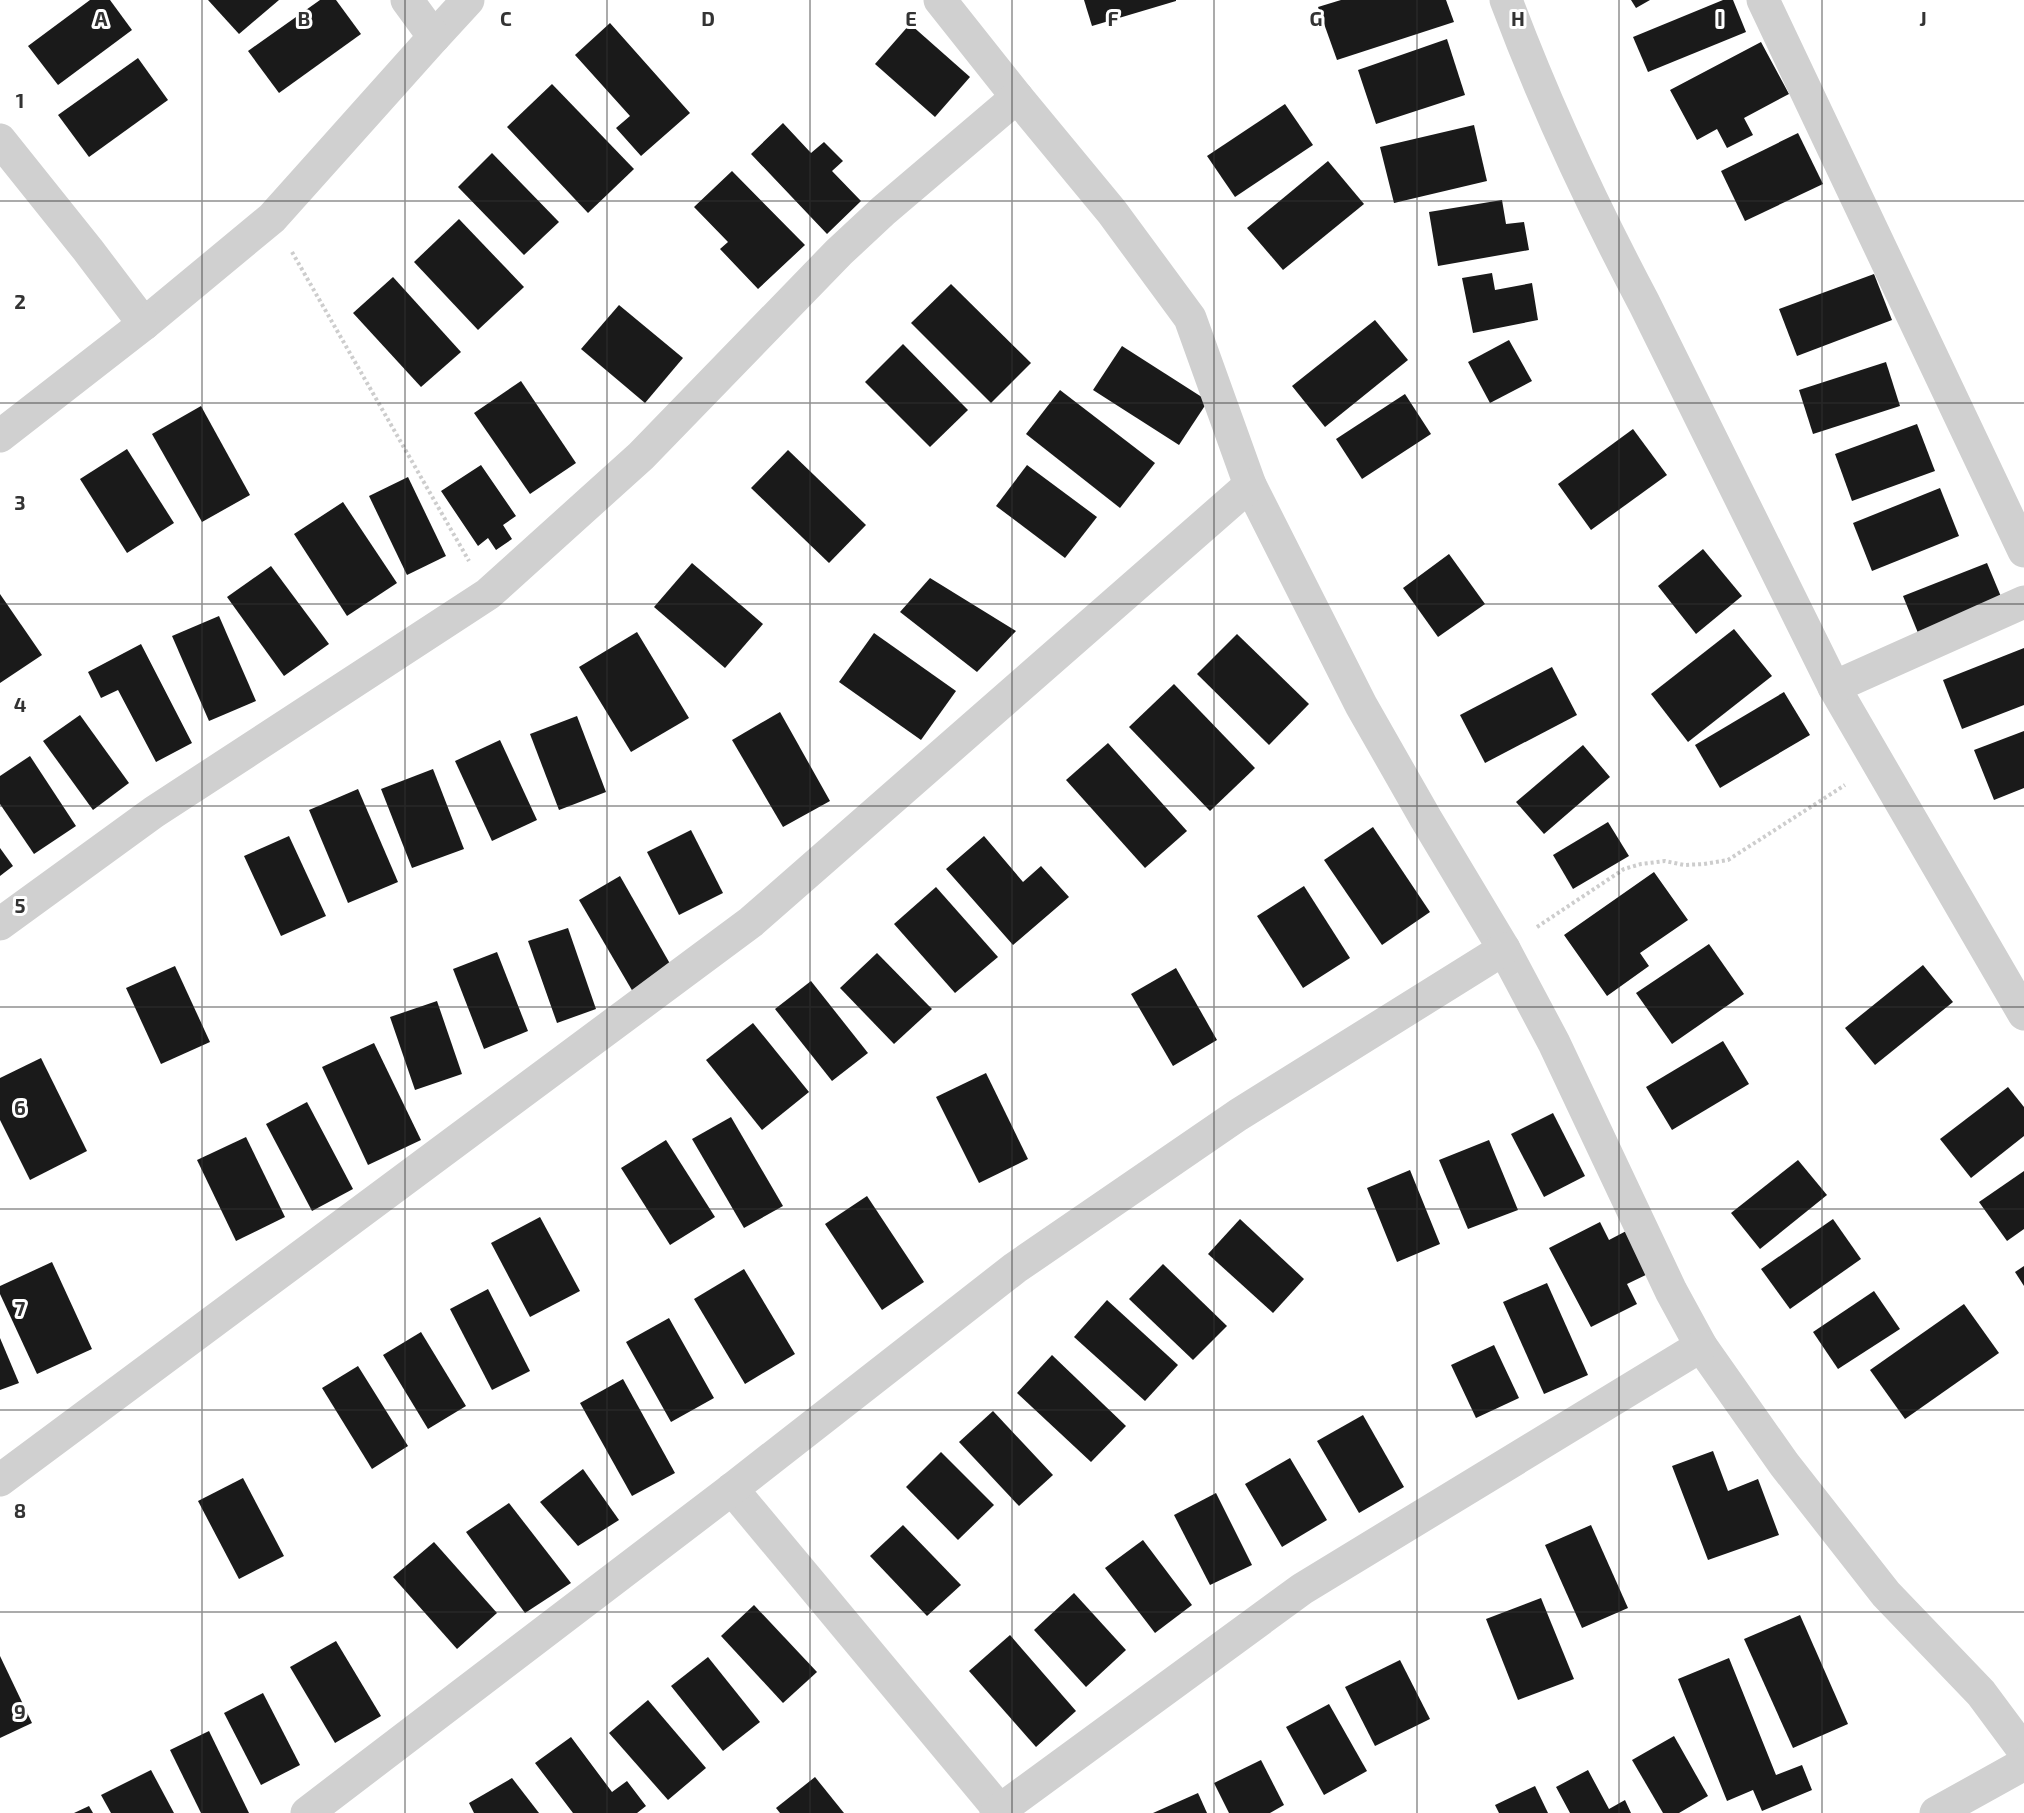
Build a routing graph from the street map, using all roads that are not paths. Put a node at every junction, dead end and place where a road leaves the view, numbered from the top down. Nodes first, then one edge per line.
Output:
1 (407, 0) edge
2 (468, 0) edge
3 (940, 0) edge
4 (1506, 0) edge
5 (1763, 0) edge
6 (434, 37) junction
7 (1017, 97) junction
8 (0, 140) edge
9 (144, 324) junction
10 (0, 436) edge
11 (1250, 485) junction
12 (2024, 551) edge
13 (2024, 602) edge
14 (1834, 687) junction
15 (0, 924) edge
16 (1504, 949) junction
17 (2024, 1014) edge
18 (1701, 1346) junction
19 (0, 1480) edge
20 (732, 1489) junction
21 (2024, 1751) edge
22 (2024, 1764) edge
23 (999, 1812) edge
24 (308, 1813) edge
25 (1936, 1813) edge

1 - 6 street
2 - 6 street
3 - 7 street
4 - 14 street
5 - 12 street
6 - 9 street
7 - 11 street
7 - 15 street
8 - 9 street
9 - 10 street
11 - 16 street
11 - 19 street
13 - 14 street
14 - 17 street
16 - 18 street
16 - 20 street
18 - 21 street
18 - 23 street
20 - 23 street
20 - 24 street
22 - 25 street

